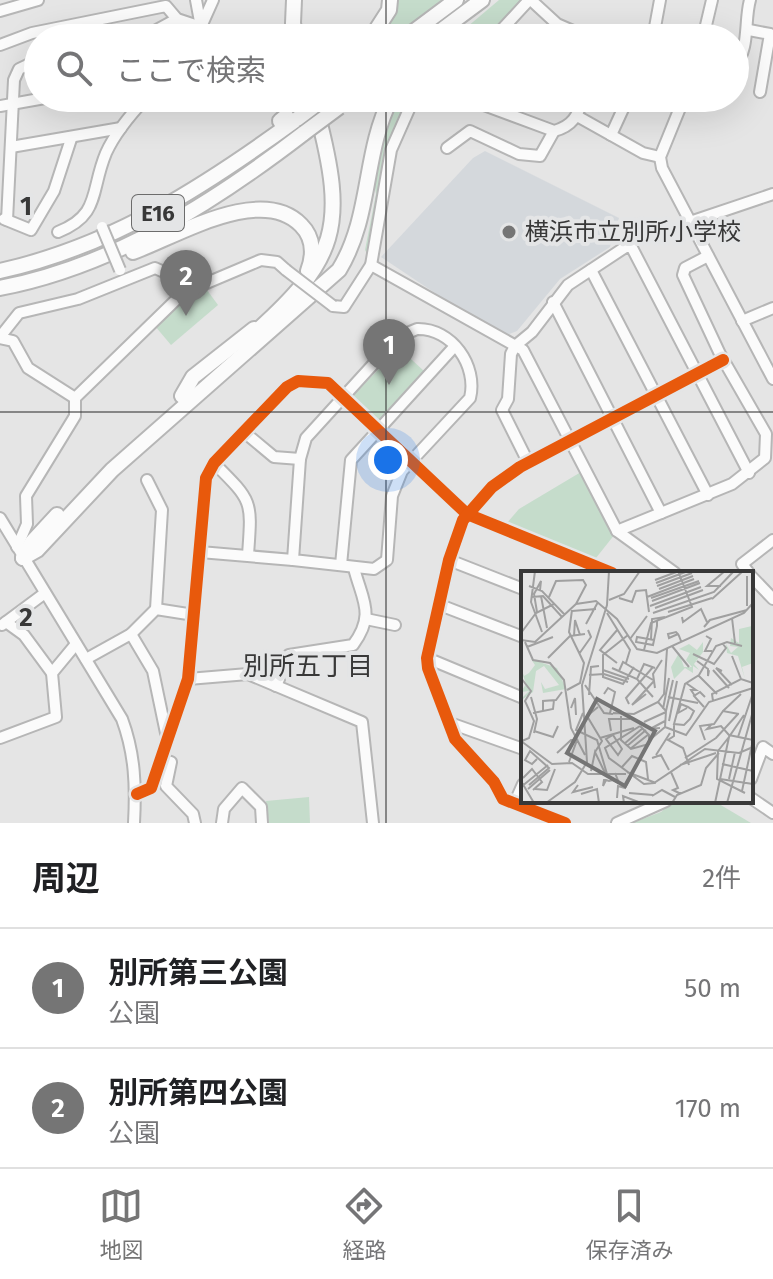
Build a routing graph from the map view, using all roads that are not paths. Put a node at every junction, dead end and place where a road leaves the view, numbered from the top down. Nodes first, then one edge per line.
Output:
1 (38, 0) edge
2 (196, 0) edge
3 (213, 0) edge
4 (294, 0) edge
5 (301, 0) edge
6 (390, 0) edge
7 (456, 0) edge
8 (482, 0) edge
9 (491, 0) edge
10 (530, 0) edge
11 (660, 0) edge
12 (712, 0) edge
13 (750, 0) edge
14 (0, 11) edge
15 (177, 19) junction
16 (77, 24) edge
17 (168, 24) edge
18 (185, 24) edge
19 (198, 24) edge
20 (203, 24) edge
21 (293, 24) edge
22 (302, 24) edge
23 (380, 24) edge
24 (424, 24) edge
25 (450, 24) edge
26 (461, 24) edge
27 (509, 24) edge
28 (557, 24) edge
29 (656, 24) edge
30 (706, 24) edge
31 (748, 24) edge
32 (749, 30) edge
33 (24, 36) edge
34 (0, 45) edge
35 (24, 67) edge
36 (760, 92) dead end
37 (24, 101) edge
38 (14, 103) junction
39 (0, 106) edge
40 (134, 112) edge
41 (297, 112) edge
42 (306, 112) edge
43 (326, 112) edge
44 (332, 112) edge
45 (385, 112) edge
46 (408, 112) edge
47 (503, 112) edge
48 (579, 112) edge
49 (622, 112) edge
50 (678, 112) edge
51 (577, 116) junction
52 (121, 128) junction
53 (554, 131) junction
54 (611, 135) junction
55 (71, 139) junction
56 (11, 147) junction
57 (447, 148) dead end
58 (660, 157) junction
59 (773, 194) edge
60 (91, 210) junction
61 (3, 219) edge
62 (690, 222) junction
63 (58, 232) dead end
64 (708, 256) junction
65 (371, 265) junction
66 (591, 270) junction
67 (0, 271) edge
68 (65, 271) junction
69 (125, 281) junction
70 (0, 288) edge
71 (183, 293) junction
72 (553, 302) junction
73 (296, 304) junction
74 (773, 308) edge
75 (742, 321) junction
76 (0, 338) edge
77 (515, 346) junction
78 (454, 347) junction
79 (723, 360) junction
80 (698, 373) junction
81 (773, 379) edge
82 (657, 395) junction
83 (75, 398) junction
84 (344, 398) junction
85 (613, 419) junction
86 (378, 430) junction
87 (244, 432) junction
88 (770, 436) edge
89 (570, 441) junction
90 (300, 459) junction
91 (412, 462) junction
92 (528, 462) junction
93 (214, 463) junction
94 (749, 473) junction
95 (147, 480) dead end
96 (708, 495) junction
97 (661, 513) junction
98 (467, 514) junction
99 (0, 518) edge
100 (617, 531) junction
101 (772, 543) edge
102 (200, 552) junction
103 (20, 553) junction
104 (248, 555) junction
105 (293, 560) junction
106 (449, 560) junction
107 (341, 565) junction
108 (354, 568) junction
109 (605, 571) edge
110 (672, 571) edge
111 (747, 571) edge
112 (753, 578) edge
113 (521, 588) edge
114 (45, 593) junction
115 (773, 599) edge
116 (440, 605) junction
117 (156, 609) junction
118 (194, 615) junction
119 (366, 619) junction
120 (2, 625) edge
121 (395, 625) dead end
122 (131, 634) junction
123 (521, 636) edge
124 (76, 644) junction
125 (427, 658) junction
126 (86, 659) junction
127 (52, 673) junction
128 (188, 679) junction
129 (276, 686) junction
130 (521, 697) edge
131 (450, 723) junction
132 (166, 735) junction
133 (0, 738) edge
134 (521, 748) edge
135 (773, 754) edge
136 (160, 759) junction
137 (753, 774) edge
138 (521, 788) edge
139 (137, 794) junction
140 (753, 799) edge
141 (515, 802) junction
142 (663, 804) edge
143 (773, 813) edge
144 (134, 823) edge
145 (195, 823) edge
146 (222, 823) edge
147 (262, 823) edge
148 (373, 823) edge
149 (565, 823) edge
150 (617, 823) edge

1 - 14 street
2 - 19 street
3 - 20 street
4 - 21 highway
5 - 22 highway
6 - 23 highway
7 - 24 highway
8 - 25 highway
9 - 26 highway
10 - 27 street
10 - 28 street
11 - 29 street
12 - 30 street
13 - 31 street
15 - 16 street
15 - 17 street
15 - 18 street
32 - 36 street
33 - 34 street
35 - 38 street
37 - 38 street
38 - 39 street
38 - 56 street
40 - 52 street
41 - 67 highway, E16
42 - 73 highway
43 - 73 highway
44 - 68 highway, E16, bridge
45 - 73 highway
46 - 65 street
47 - 53 street
48 - 51 street
49 - 54 street
50 - 58 street
51 - 53 street
51 - 54 street
52 - 55 street
52 - 60 street
53 - 57 street
54 - 58 street
55 - 56 street
55 - 61 street
56 - 61 street
58 - 62 street
59 - 62 street
60 - 63 street
60 - 69 street, bridge
62 - 64 street
64 - 75 street
64 - 79 street
65 - 71 street, bridge
65 - 77 street
66 - 72 street
66 - 80 street
66 - 82 street
68 - 70 highway, E16
68 - 73 highway
69 - 71 street
69 - 76 street
71 - 83 street
72 - 77 street
72 - 85 street
73 - 103 highway
74 - 75 street
75 - 81 street
76 - 83 street
77 - 89 street
77 - 92 street
78 - 84 street
78 - 86 street
78 - 91 street
79 - 80 street
79 - 88 street
80 - 82 street
80 - 94 street
82 - 85 street
82 - 96 street
83 - 103 street
84 - 86 street
84 - 87 street
84 - 90 street
85 - 89 street
85 - 97 street
86 - 91 street
86 - 107 street
87 - 90 street
87 - 93 street
88 - 94 street
89 - 92 street
89 - 100 street
90 - 105 street
91 - 98 street
91 - 108 street
92 - 98 street
93 - 102 street
93 - 104 street
94 - 96 street
95 - 117 street
96 - 97 street
97 - 100 street
98 - 106 street
98 - 109 street
99 - 103 street
100 - 110 street
101 - 111 street
102 - 104 street
102 - 118 street
103 - 114 street
104 - 105 street
105 - 107 street
106 - 113 street
106 - 116 street
107 - 108 street
108 - 119 street
112 - 115 street
114 - 120 street
114 - 124 street
116 - 123 street
116 - 125 street
117 - 118 street
117 - 122 street
118 - 128 street
119 - 121 street
119 - 129 street
120 - 127 street
122 - 126 street
122 - 132 street
124 - 126 street
124 - 127 street
125 - 130 street
125 - 131 street
126 - 139 street
127 - 133 street
128 - 129 street
128 - 132 street
129 - 148 street
131 - 134 street
131 - 141 street
132 - 136 street
135 - 137 street
136 - 139 street
136 - 145 street
138 - 141 street
139 - 144 street
140 - 143 street
141 - 149 street
142 - 150 street
146 - 147 street

